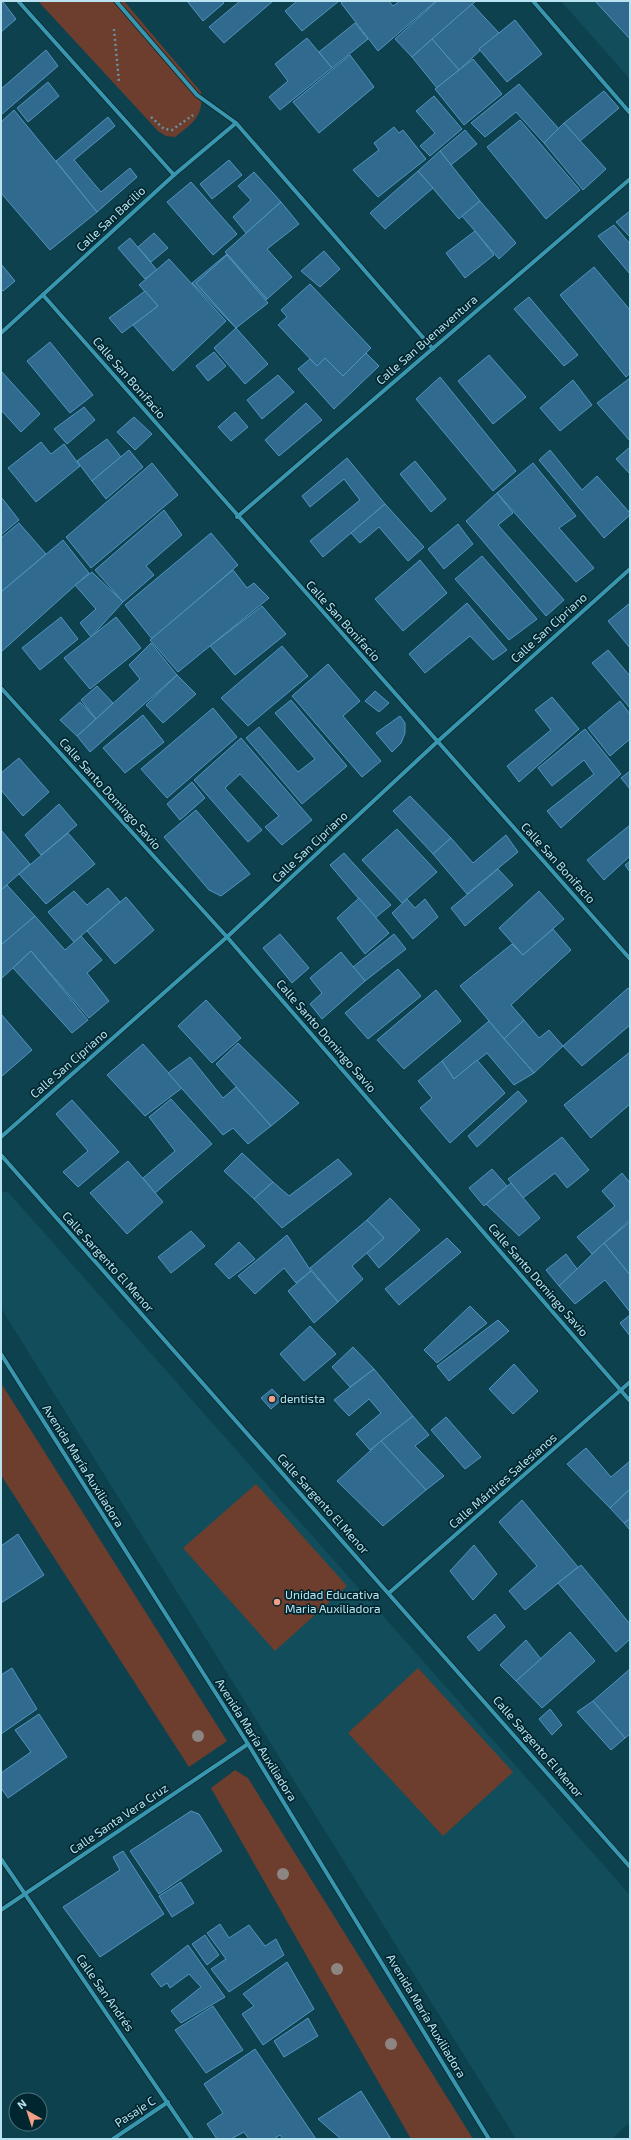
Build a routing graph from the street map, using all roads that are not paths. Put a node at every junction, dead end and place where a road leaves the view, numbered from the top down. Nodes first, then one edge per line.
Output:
1 (18, 1) edge
2 (116, 1) edge
3 (533, 1) edge
4 (630, 114) edge
5 (236, 123) junction
6 (174, 175) junction
7 (630, 179) edge
8 (43, 295) junction
9 (1, 333) edge
10 (433, 348) junction
11 (237, 517) junction
12 (630, 569) edge
13 (1, 688) edge
14 (437, 742) junction
15 (227, 937) junction
16 (630, 959) edge
17 (1, 1137) edge
18 (1, 1156) edge
19 (1, 1354) edge
20 (630, 1382) edge
21 (621, 1391) junction
22 (630, 1401) edge
23 (388, 1593) junction
24 (248, 1744) junction
25 (1, 1860) edge
26 (630, 1867) edge
27 (24, 1895) junction
28 (1, 1910) edge
29 (168, 2102) junction
30 (113, 2139) edge
31 (192, 2139) edge
32 (489, 2139) edge

1 - 6 street
2 - 5 street
3 - 4 street
5 - 6 street, Calle San Bacilio
5 - 10 street
6 - 8 street, Calle San Bacilio
7 - 10 street, Calle San Buenaventura
8 - 9 street, Calle San Bacilio
8 - 11 street, Calle San Bonifacio
10 - 11 street, Calle San Buenaventura
11 - 14 street, Calle San Bonifacio
12 - 14 street, Calle San Cipriano
13 - 15 street, Calle Santo Domingo Savio
14 - 15 street, Calle San Cipriano
14 - 16 street, Calle San Bonifacio
15 - 17 street, Calle San Cipriano
15 - 21 street, Calle Santo Domingo Savio
18 - 23 street, Calle Sargento El Menor
19 - 24 street, Avenida María Auxiliadora
20 - 21 street, Calle Mártires Salesianos
21 - 22 street, Calle Santo Domingo Savio
21 - 23 street, Calle Mártires Salesianos
23 - 26 street, Calle Sargento El Menor
24 - 27 street, Calle Santa Vera Cruz
24 - 32 street, Avenida María Auxiliadora
25 - 27 street, Calle San Andrés
27 - 28 street, Calle Santa Vera Cruz
27 - 29 street, Calle San Andrés
29 - 30 street, Pasaje C
29 - 31 street, Calle San Andrés

